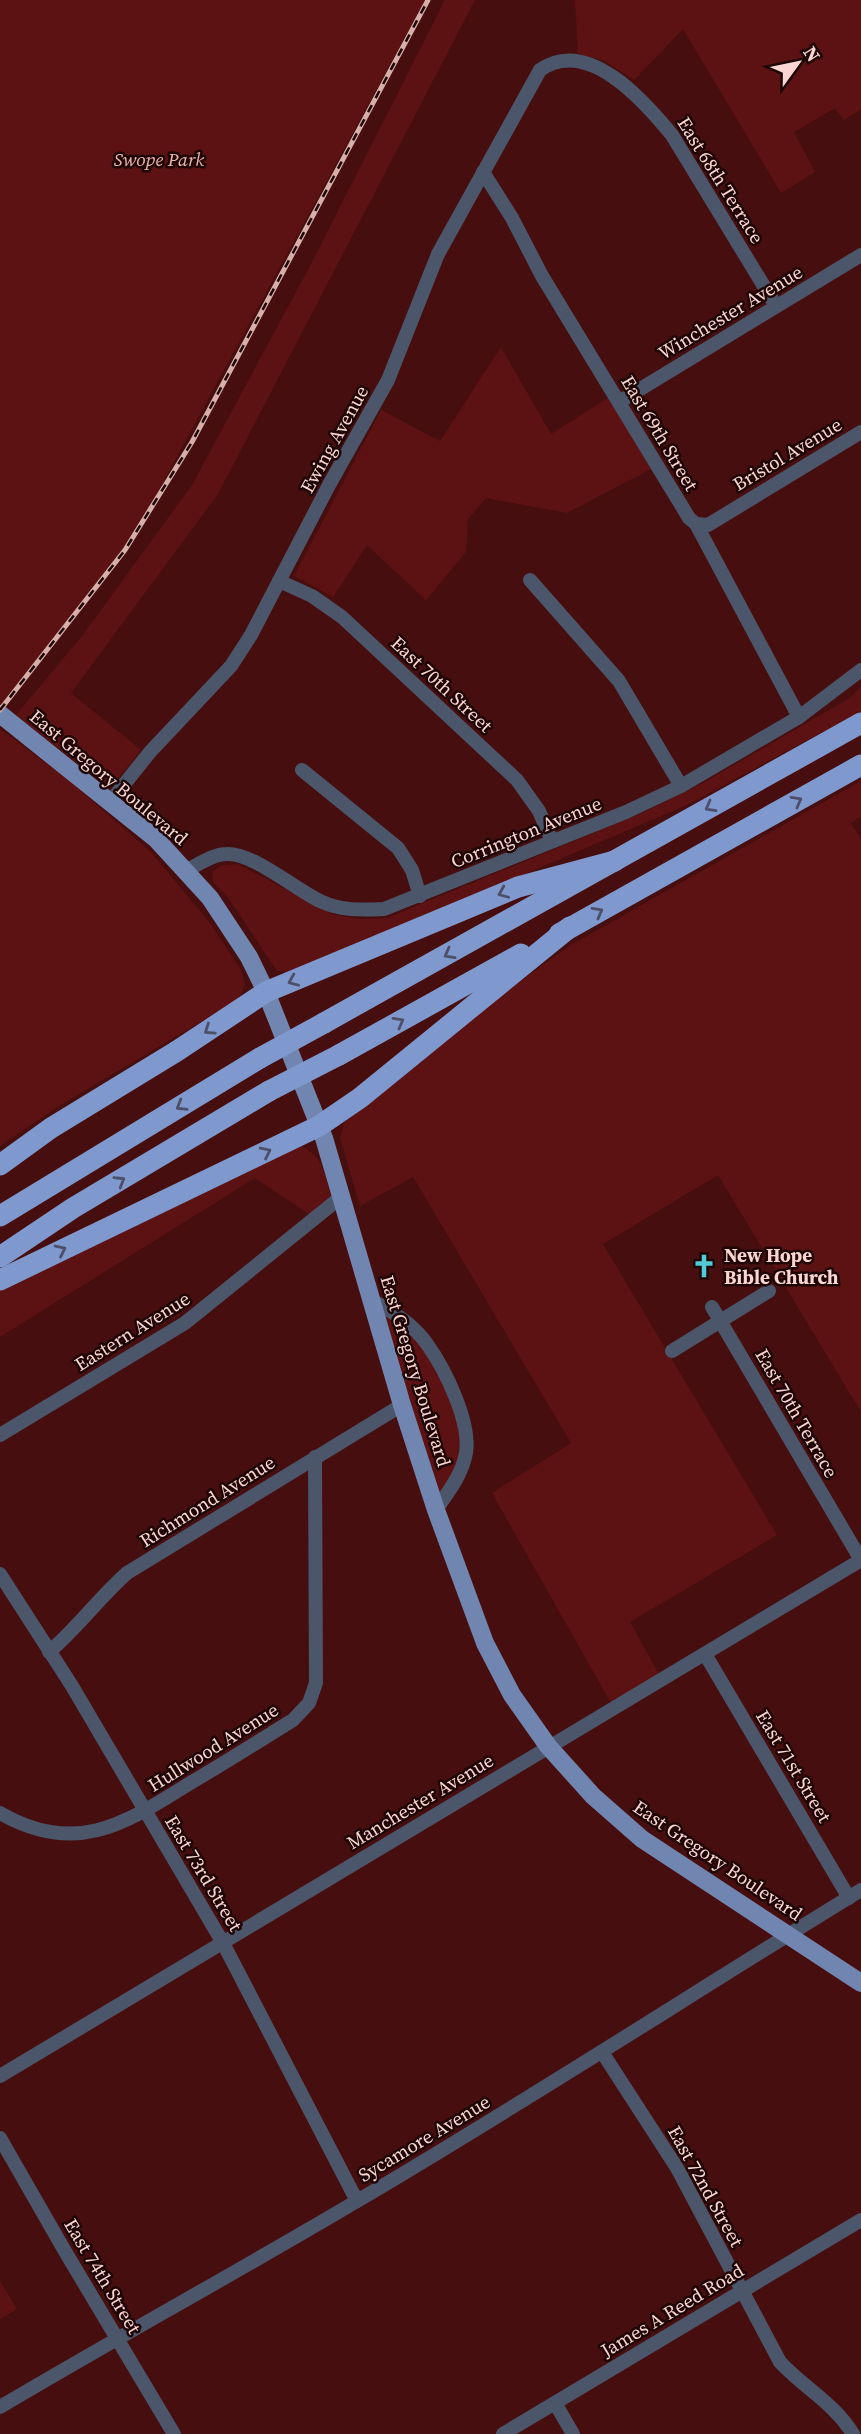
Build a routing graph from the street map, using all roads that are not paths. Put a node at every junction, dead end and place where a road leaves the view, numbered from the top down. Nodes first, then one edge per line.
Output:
1 (545, 67) joint
2 (483, 172) junction
3 (861, 255) edge
4 (776, 306) junction
5 (619, 402) junction
6 (861, 432) edge
7 (696, 524) junction
8 (530, 580) dead end
9 (279, 581) junction
10 (861, 670) edge
11 (0, 715) edge
12 (799, 717) junction
13 (861, 723) edge
14 (861, 765) edge
15 (302, 770) dead end
16 (681, 786) junction
17 (110, 802) junction
18 (552, 841) junction
19 (615, 861) junction
20 (187, 870) junction
21 (420, 895) junction
22 (570, 927) junction
23 (266, 992) junction
24 (319, 1126) junction
25 (0, 1165) edge
26 (341, 1197) junction
27 (0, 1216) edge
28 (0, 1257) edge
29 (0, 1280) edge
30 (769, 1292) dead end
31 (373, 1301) junction
32 (712, 1307) dead end
33 (721, 1322) junction
34 (672, 1352) dead end
35 (402, 1405) junction
36 (0, 1434) edge
37 (315, 1457) junction
38 (436, 1510) junction
39 (861, 1560) edge
40 (0, 1574) edge
41 (49, 1652) junction
42 (705, 1654) junction
43 (548, 1746) junction
44 (145, 1811) junction
45 (0, 1813) edge
46 (855, 1894) edge
47 (789, 1935) junction
48 (223, 1943) junction
49 (861, 1983) edge
50 (602, 2052) junction
51 (0, 2076) edge
52 (0, 2138) edge
53 (357, 2202) junction
54 (861, 2220) edge
55 (742, 2291) junction
56 (117, 2337) junction
57 (555, 2403) junction
58 (0, 2407) edge
59 (174, 2434) edge
60 (503, 2434) edge
61 (573, 2434) edge
62 (853, 2434) edge

1 - 2 street, Ewing Avenue
1 - 4 street, East 68th Terrace
2 - 5 street, East 69th Street
2 - 9 street, Ewing Avenue
3 - 4 street, Winchester Avenue
4 - 5 street, Winchester Avenue
5 - 7 street, East 69th Street
6 - 7 street, Bristol Avenue
7 - 12 street, East 69th Street
8 - 16 street
9 - 17 street, Ewing Avenue
9 - 18 street, East 70th Street
10 - 12 street, Corrington Avenue
11 - 17 main road, East Gregory Boulevard
12 - 16 street, Corrington Avenue
13 -> 19 highway
22 -> 14 highway
15 - 21 street
16 - 18 street, Corrington Avenue
17 - 20 main road, East Gregory Boulevard
18 - 21 street, Corrington Avenue
19 -> 23 highway
19 -> 27 highway, bridge
20 - 21 street, Corrington Avenue
20 - 23 main road, East Gregory Boulevard
22 - 24 highway
28 -> 22 highway, bridge
23 - 24 main road, East Gregory Boulevard
23 -> 25 highway
24 - 26 main road, East Gregory Boulevard
29 -> 24 highway
26 - 31 main road, East Gregory Boulevard
26 - 36 street, Eastern Avenue
30 - 33 street
31 - 35 main road, East Gregory Boulevard
31 - 38 street
32 - 33 street, East 70th Terrace
33 - 34 street
33 - 39 street, East 70th Terrace
35 - 37 street, Richmond Avenue
35 - 38 main road, East Gregory Boulevard
37 - 41 street, Richmond Avenue
37 - 44 street, Hullwood Avenue
38 - 43 main road, East Gregory Boulevard
39 - 42 street, Manchester Avenue
40 - 41 street, East 73rd Street
41 - 44 street, East 73rd Street
42 - 43 street, Manchester Avenue
42 - 46 street, East 71st Street
43 - 47 main road, East Gregory Boulevard
43 - 48 street, Manchester Avenue
44 - 45 street, Hullwood Avenue
44 - 48 street, East 73rd Street
46 - 47 street, Sycamore Avenue
47 - 49 main road, East Gregory Boulevard
47 - 50 street, Sycamore Avenue
48 - 51 street, Manchester Avenue
48 - 53 street, East 73rd Street
50 - 53 street, Sycamore Avenue
50 - 55 street, East 72nd Street
52 - 56 street, East 74th Street
53 - 56 street, Sycamore Avenue
54 - 55 street, James A Reed Road
55 - 57 street, James A Reed Road
55 - 62 street, East 72nd Street
56 - 58 street, Sycamore Avenue
56 - 59 street, East 74th Street
57 - 60 street, James A Reed Road
57 - 61 street

